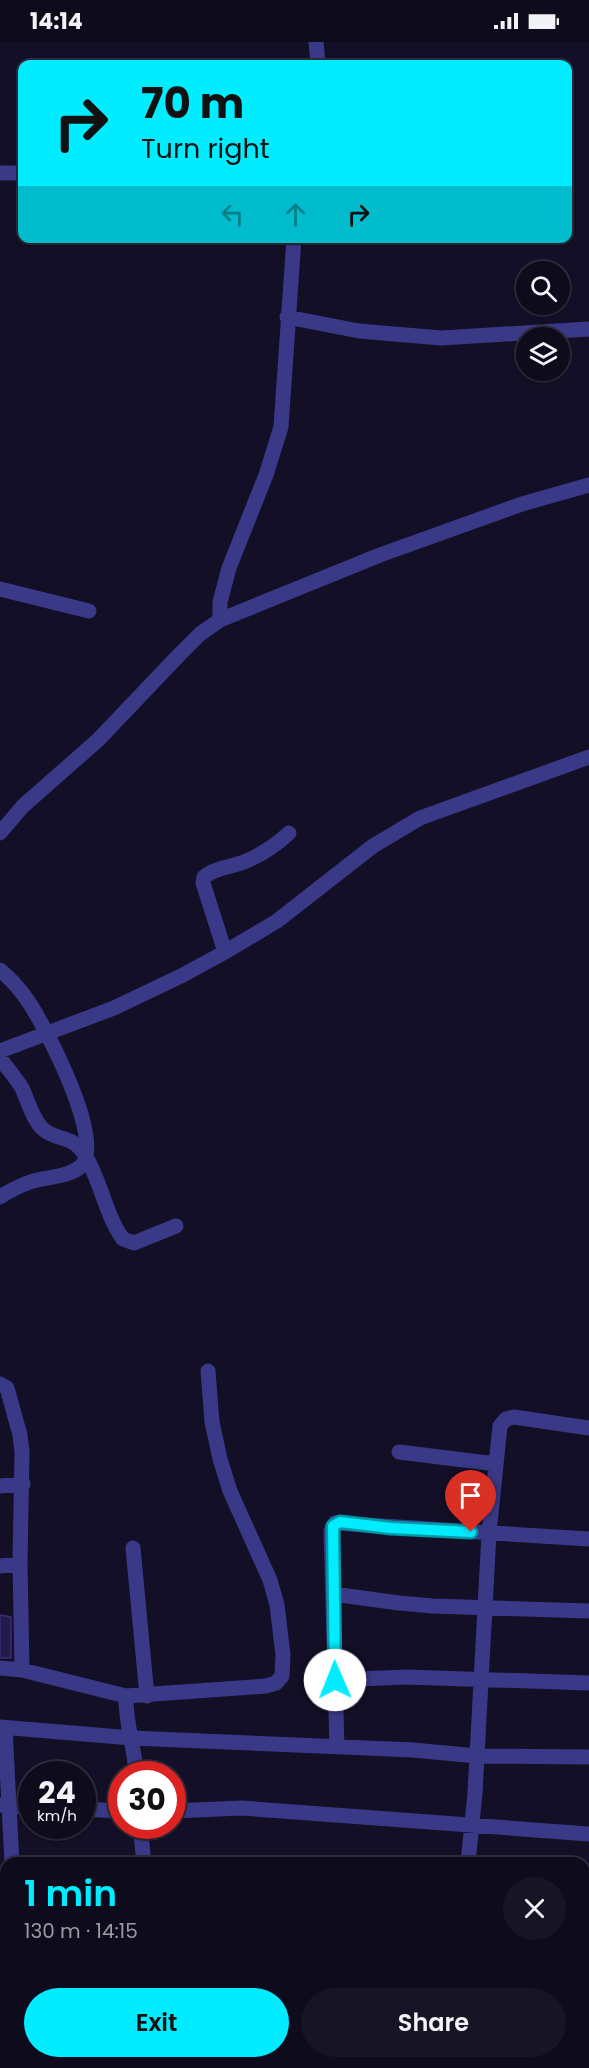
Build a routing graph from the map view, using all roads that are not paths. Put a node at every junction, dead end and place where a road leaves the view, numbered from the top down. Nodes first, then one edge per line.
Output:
1 (316, 42) edge
2 (318, 60) edge
3 (0, 173) edge
4 (18, 173) edge
5 (294, 243) edge
6 (287, 317) junction
7 (589, 329) edge
8 (589, 485) edge
9 (0, 589) edge
10 (89, 611) dead end
11 (220, 620) junction
12 (589, 757) edge
13 (0, 833) edge
14 (289, 833) dead end
15 (225, 952) junction
16 (0, 970) edge
17 (47, 1034) junction
18 (0, 1051) edge
19 (0, 1058) edge
20 (87, 1158) junction
21 (0, 1197) edge
22 (176, 1226) dead end
23 (208, 1371) dead end
24 (0, 1384) edge
25 (589, 1428) edge
26 (399, 1452) dead end
27 (496, 1464) junction
28 (23, 1484) junction
29 (0, 1486) edge
30 (489, 1533) junction
31 (589, 1539) edge
32 (133, 1548) dead end
33 (20, 1564) junction
34 (0, 1566) edge
35 (333, 1594) junction
36 (484, 1606) junction
37 (589, 1611) edge
38 (0, 1668) edge
39 (22, 1670) junction
40 (335, 1680) junction
41 (482, 1681) junction
42 (589, 1683) edge
43 (126, 1696) junction
44 (147, 1696) junction
45 (3, 1728) edge
46 (132, 1738) junction
47 (337, 1747) junction
48 (477, 1756) junction
49 (589, 1757) edge
50 (135, 1761) edge
51 (4, 1805) edge
52 (186, 1810) edge
53 (471, 1825) junction
54 (589, 1834) edge
55 (141, 1839) edge
56 (11, 1857) edge
57 (143, 1857) edge
58 (468, 1857) edge

1 - 2 street
3 - 4 street
5 - 6 street
6 - 7 street
6 - 11 street
8 - 11 street
9 - 10 street
11 - 13 street
12 - 15 street
14 - 15 street
15 - 17 street
16 - 17 street
17 - 18 street
17 - 20 street
19 - 20 street
20 - 21 street
20 - 22 street
23 - 44 street
24 - 28 street
25 - 27 street
26 - 27 street
27 - 30 street
28 - 29 street
28 - 33 street
30 - 31 street
30 - 35 street
30 - 36 street
32 - 44 street
33 - 34 street
33 - 39 street
35 - 36 street
35 - 40 street
36 - 37 street
36 - 41 street
38 - 39 street
39 - 43 street
40 - 41 street
40 - 47 street
41 - 42 street
41 - 48 street
43 - 44 street
43 - 46 street
45 - 46 street
45 - 51 street
46 - 47 street
46 - 50 street
47 - 48 street
48 - 49 street
48 - 53 street
51 - 56 street
52 - 53 street
53 - 54 street
53 - 58 street
55 - 57 street

